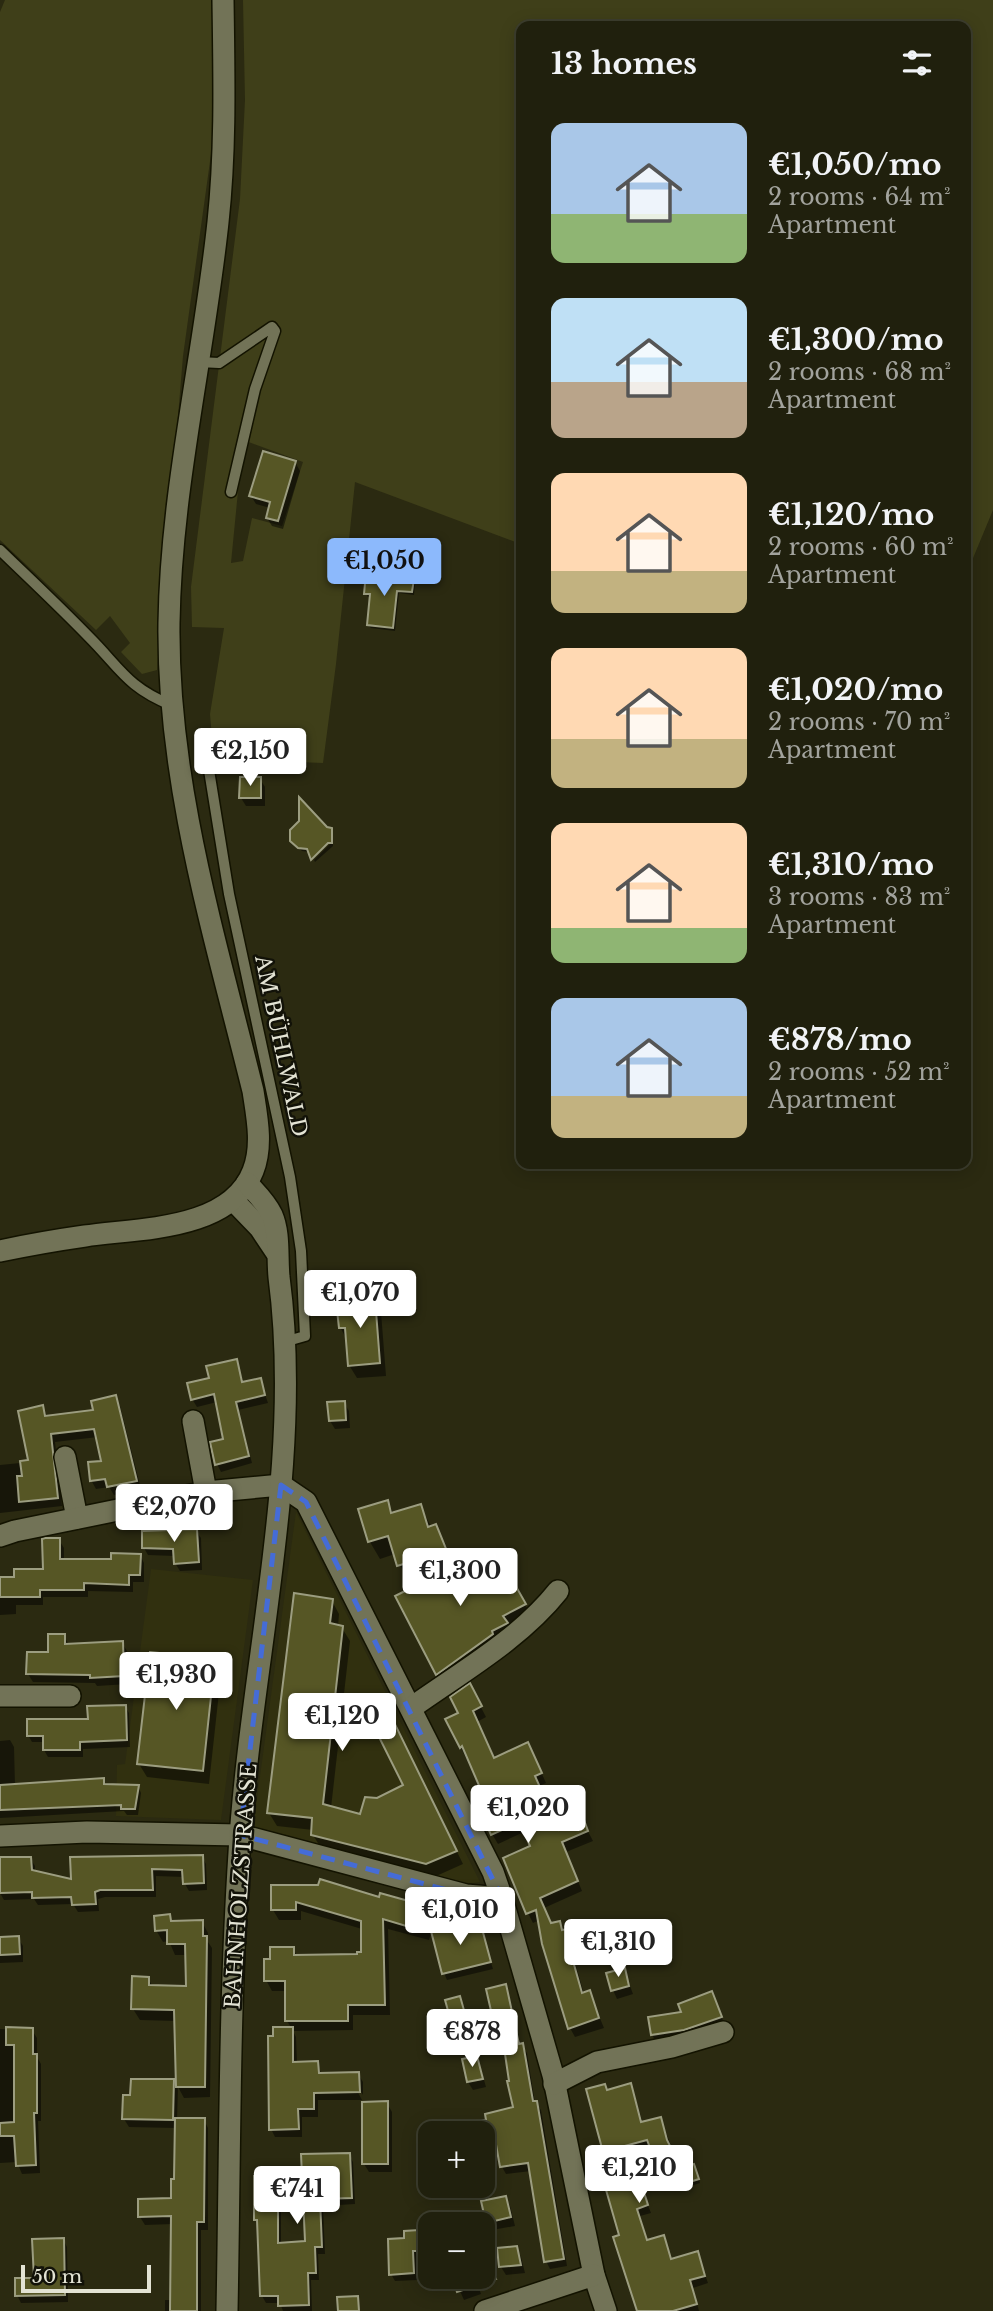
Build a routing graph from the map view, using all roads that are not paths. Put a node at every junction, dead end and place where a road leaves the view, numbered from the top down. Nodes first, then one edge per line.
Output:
1 (223, 0) edge
2 (199, 362) junction
3 (231, 492) dead end
4 (0, 550) edge
5 (171, 705) junction
6 (208, 764) dead end
7 (247, 1183) junction
8 (233, 1200) junction
9 (0, 1251) edge
10 (276, 1253) junction
11 (284, 1342) junction
12 (193, 1421) dead end
13 (65, 1457) dead end
14 (281, 1485) junction
15 (206, 1492) junction
16 (77, 1518) junction
17 (0, 1536) edge
18 (558, 1591) dead end
19 (0, 1696) edge
20 (70, 1696) dead end
21 (411, 1708) junction
22 (240, 1835) junction
23 (0, 1836) edge
24 (502, 1898) junction
25 (723, 2032) dead end
26 (554, 2084) junction
27 (594, 2274) junction
28 (227, 2311) edge
29 (485, 2311) edge
30 (606, 2311) edge

1 - 2 street
2 - 3 lane
2 - 5 street
4 - 5 lane
5 - 7 street
6 - 11 lane, AM BÜHLWALD
7 - 8 street
7 - 10 street, BAHNHOLZSTRASSE
8 - 9 street
8 - 10 street, BAHNHOLZSTRASSE
10 - 11 street, BAHNHOLZSTRASSE
11 - 14 street, BAHNHOLZSTRASSE
12 - 15 street
13 - 16 street
14 - 15 street
14 - 21 street
14 - 22 street, BAHNHOLZSTRASSE
15 - 16 street
16 - 17 street
18 - 21 street
19 - 20 street
21 - 24 street
22 - 23 street
22 - 24 street
22 - 28 street, BAHNHOLZSTRASSE
24 - 26 street
25 - 26 street
26 - 27 street
27 - 29 street
27 - 30 street

